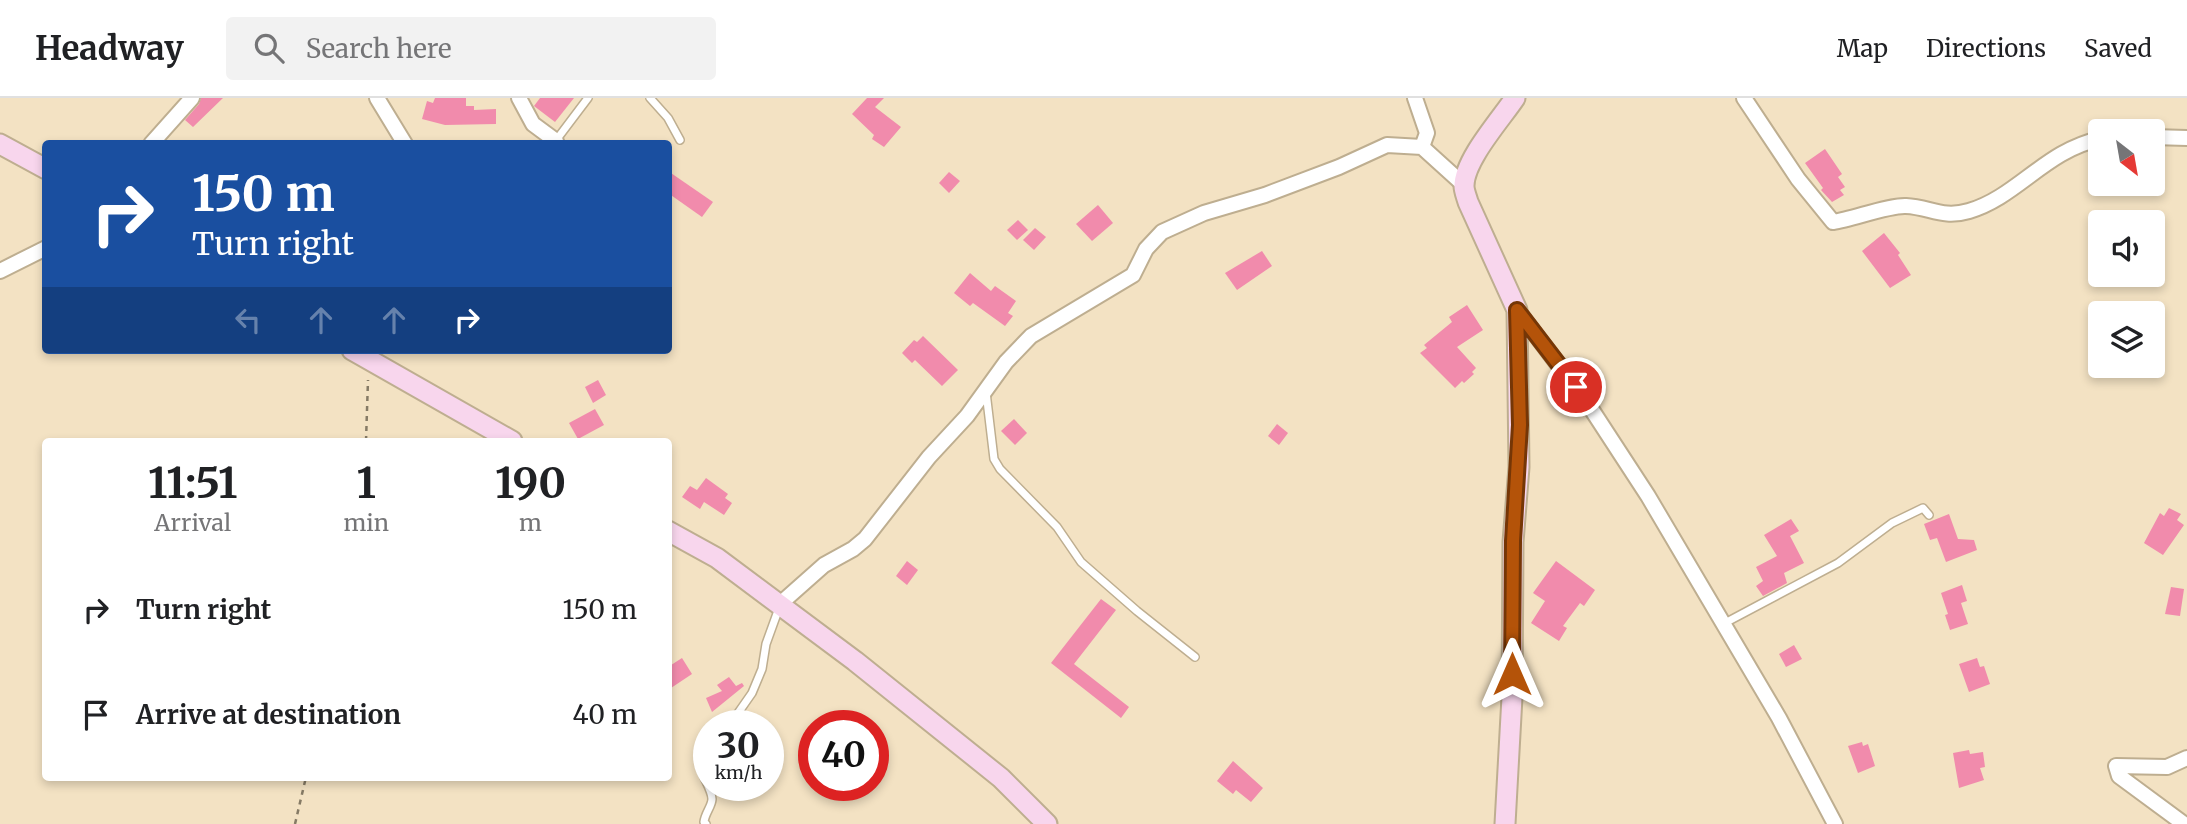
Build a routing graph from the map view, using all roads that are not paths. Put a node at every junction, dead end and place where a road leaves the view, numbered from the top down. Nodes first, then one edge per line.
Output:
1 (377, 98) edge
2 (519, 98) edge
3 (588, 98) edge
4 (650, 98) edge
5 (1415, 98) edge
6 (1515, 98) edge
7 (1744, 98) edge
8 (188, 99) edge
9 (2165, 137) edge
10 (2187, 138) edge
11 (154, 140) edge
12 (403, 140) edge
13 (553, 140) edge
14 (556, 140) edge
15 (680, 140) dead end
16 (2088, 143) edge
17 (0, 144) edge
18 (1422, 147) junction
19 (42, 167) edge
20 (1464, 185) junction
21 (42, 250) edge
22 (0, 271) edge
23 (1517, 310) junction
24 (366, 354) edge
25 (986, 391) junction
26 (507, 438) edge
27 (1929, 515) dead end
28 (672, 533) edge
29 (780, 604) junction
30 (1723, 624) junction
31 (1195, 657) dead end
32 (740, 710) edge
33 (2187, 758) edge
34 (711, 801) edge
35 (706, 824) edge
36 (1046, 824) edge
37 (1505, 824) edge
38 (1835, 824) edge
39 (2184, 824) edge

1 - 12 street
2 - 13 street
3 - 14 lane
4 - 15 lane
5 - 18 street
6 - 20 street
7 - 16 street
8 - 11 street
9 - 10 street
17 - 19 street
18 - 20 street
18 - 25 street
20 - 23 street
21 - 22 street
23 - 30 street
23 - 37 street
24 - 26 street
25 - 29 street
25 - 31 lane
27 - 30 lane
28 - 29 street
29 - 32 lane
29 - 36 street
30 - 38 street
33 - 39 street
34 - 35 lane

